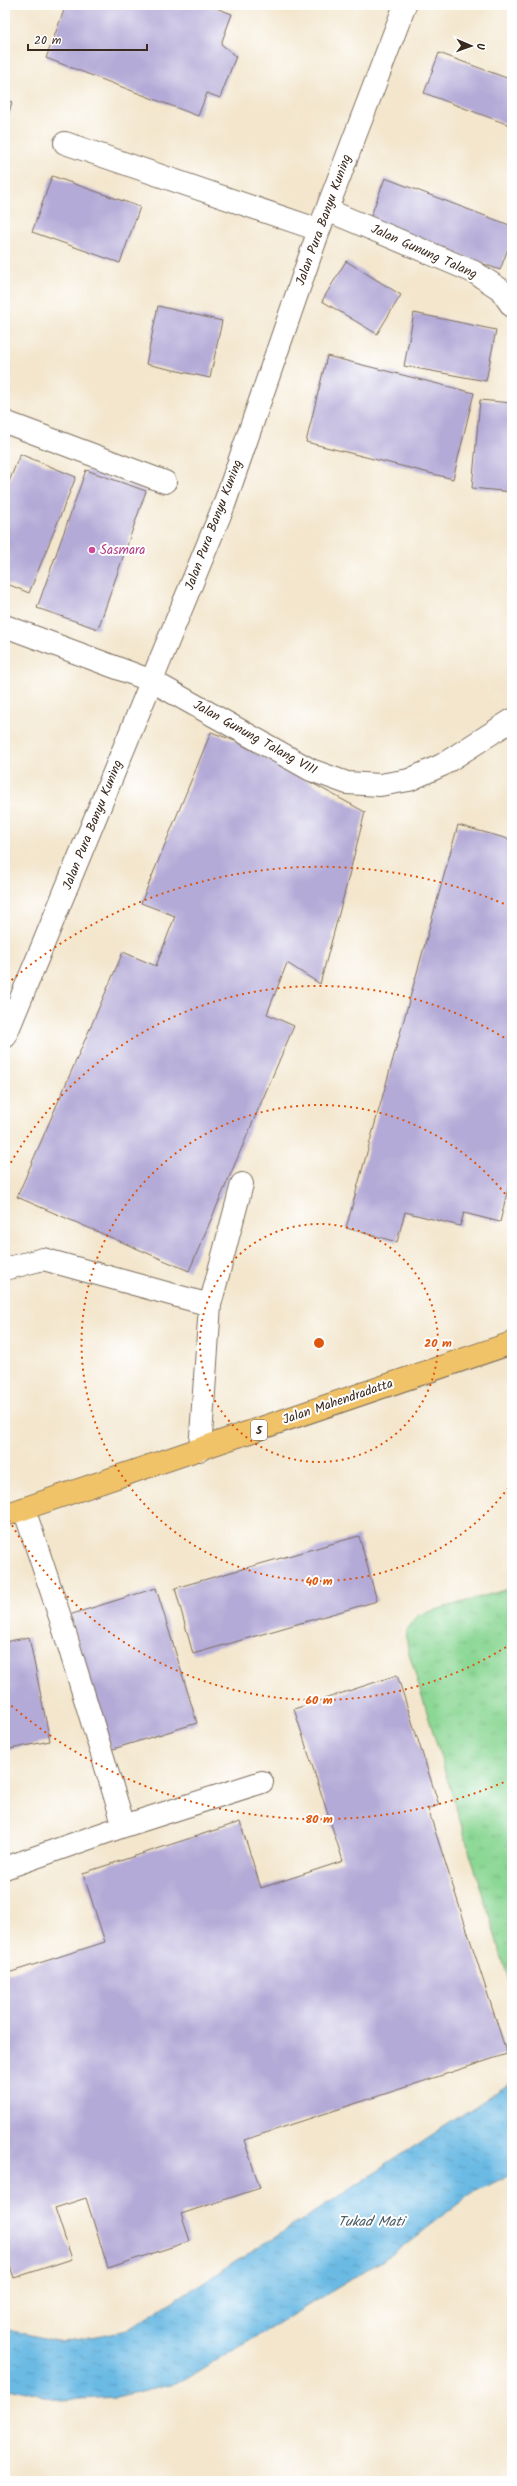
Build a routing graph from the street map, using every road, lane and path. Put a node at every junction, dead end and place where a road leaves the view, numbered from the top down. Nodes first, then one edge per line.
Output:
1 (405, 5) edge
2 (65, 143) dead end
3 (327, 210) junction
4 (319, 230) junction
5 (512, 306) edge
6 (5, 422) edge
7 (165, 482) dead end
8 (5, 626) edge
9 (152, 681) junction
10 (512, 720) edge
11 (5, 1037) edge
12 (242, 1184) dead end
13 (5, 1269) edge
14 (210, 1305) junction
15 (512, 1343) edge
16 (200, 1450) junction
17 (14, 1512) edge
18 (262, 1782) dead end
19 (124, 1826) junction
20 (5, 1868) edge

1 - 3 street, Jalan Pura Banyu Kuning
2 - 4 street
3 - 4 street, Jalan Pura Banyu Kuning
3 - 5 street, Jalan Gunung Talang
4 - 9 street, Jalan Pura Banyu Kuning
6 - 7 street
8 - 9 street, Jalan Gunung Talang VIII
9 - 10 street, Jalan Gunung Talang VIII
9 - 11 street, Jalan Pura Banyu Kuning
12 - 14 street
13 - 14 street
14 - 16 street
15 - 16 highway, Jalan Mahendradatta / 5
16 - 17 highway, Jalan Mahendradatta / 5
17 - 19 street
18 - 19 street
19 - 20 street

